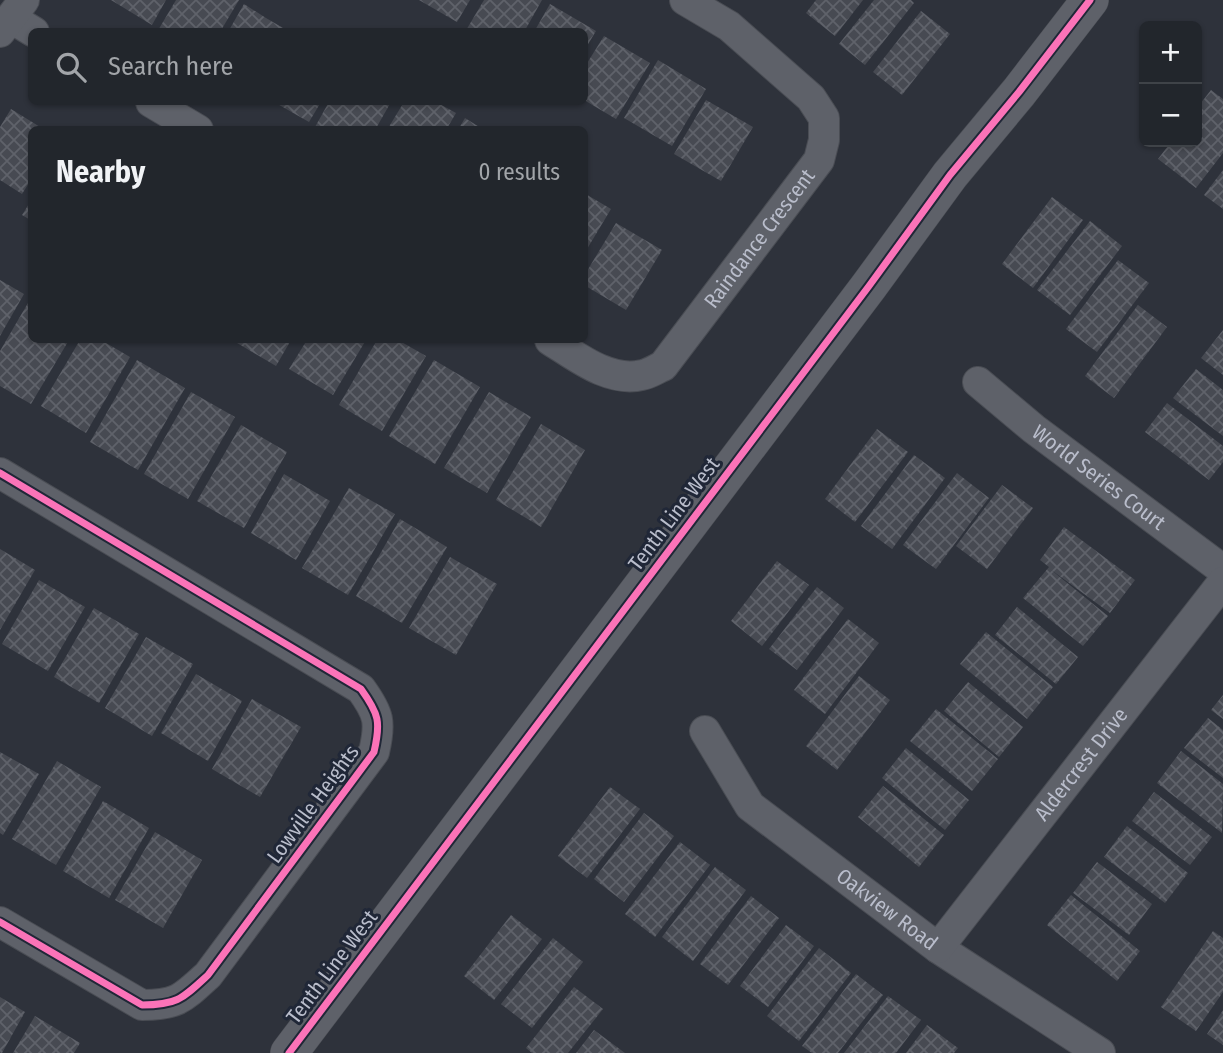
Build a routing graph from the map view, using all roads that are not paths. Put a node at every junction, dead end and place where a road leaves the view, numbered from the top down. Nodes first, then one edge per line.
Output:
1 (684, 0) edge
2 (1090, 0) edge
3 (156, 105) edge
4 (191, 126) edge
5 (555, 343) edge
6 (978, 382) dead end
7 (0, 473) edge
8 (1223, 570) edge
9 (1223, 582) edge
10 (705, 731) dead end
11 (0, 922) edge
12 (939, 948) junction
13 (289, 1053) edge
14 (1100, 1053) edge

1 - 5 street, Raindance Crescent
2 - 13 street, Tenth Line West
3 - 4 street
6 - 8 street, World Series Court
7 - 11 street, Lowville Heights
9 - 12 street, Aldercrest Drive
10 - 12 street, Oakview Road
12 - 14 street, Oakview Road

